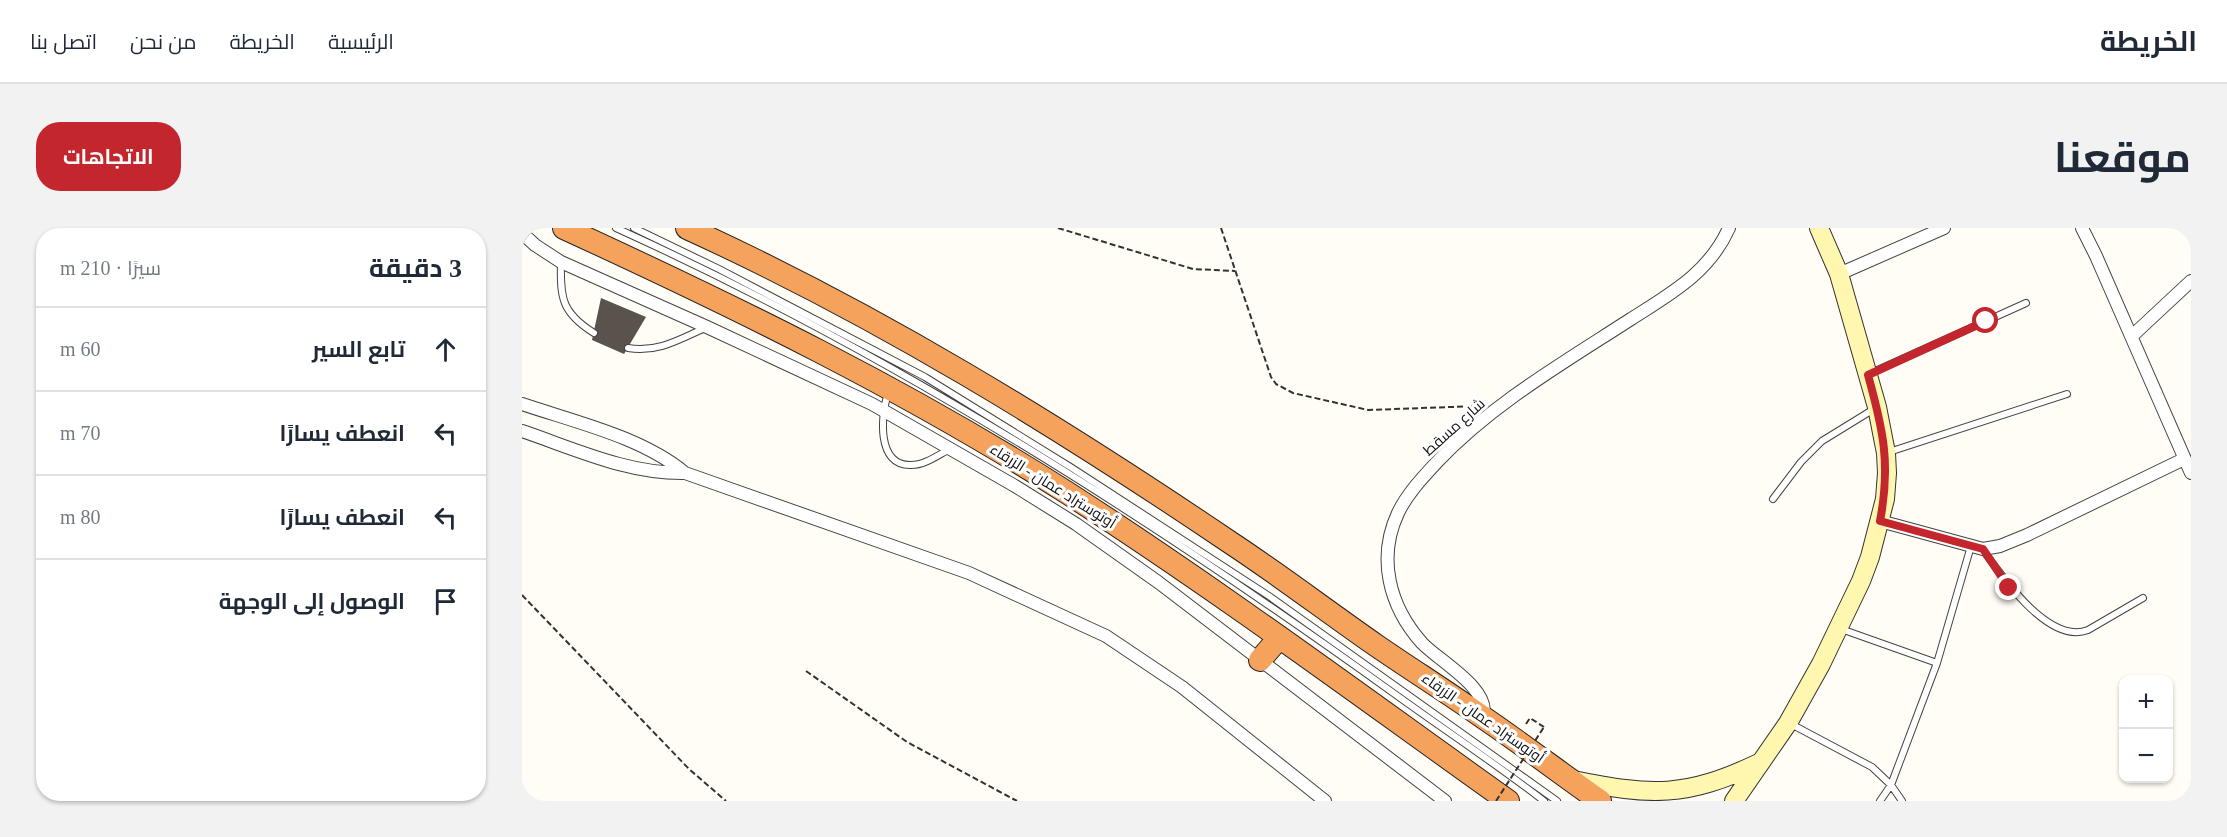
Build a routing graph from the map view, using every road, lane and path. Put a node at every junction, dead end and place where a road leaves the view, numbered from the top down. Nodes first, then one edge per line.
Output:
1 (564, 228) edge
2 (616, 228) edge
3 (634, 228) edge
4 (687, 228) edge
5 (1058, 228) edge
6 (1221, 228) edge
7 (1729, 228) edge
8 (1819, 228) edge
9 (1944, 228) edge
10 (2082, 228) edge
11 (522, 233) edge
12 (561, 262) junction
13 (1234, 271) junction
14 (1839, 274) junction
15 (2191, 280) edge
16 (2026, 303) dead end
17 (707, 327) junction
18 (594, 333) dead end
19 (2132, 336) junction
20 (628, 348) dead end
21 (1868, 375) junction
22 (890, 387) junction
23 (2067, 394) dead end
24 (522, 404) edge
25 (1500, 405) junction
26 (1877, 407) junction
27 (882, 410) junction
28 (522, 431) edge
29 (950, 449) junction
30 (1886, 453) junction
31 (2184, 459) junction
32 (685, 472) junction
33 (2191, 473) edge
34 (1773, 499) dead end
35 (1880, 521) junction
36 (1977, 548) junction
37 (522, 595) edge
38 (2143, 598) dead end
39 (1839, 628) junction
40 (1279, 638) junction
41 (1260, 660) junction
42 (1937, 663) junction
43 (806, 671) dead end
44 (1482, 716) junction
45 (1530, 718) dead end
46 (1788, 723) junction
47 (1760, 762) junction
48 (1570, 780) junction
49 (1891, 785) junction
50 (726, 801) edge
51 (1017, 801) edge
52 (1325, 801) edge
53 (1444, 801) edge
54 (1496, 801) edge
55 (1508, 801) edge
56 (1544, 801) edge
57 (1557, 801) edge
58 (1600, 801) edge
59 (1734, 801) edge
60 (1880, 801) edge
61 (1902, 801) edge

1 - 22 highway, أوتوستراد عمان - الزرقاء
2 - 56 lane
3 - 57 lane
4 - 44 highway, أوتوستراد عمان - الزرقاء
5 - 13 path
6 - 13 path
7 - 25 street, شارع مسقط
8 - 14 street
9 - 14 street
10 - 19 street
11 - 12 street
12 - 17 street
12 - 18 lane
13 - 25 path
14 - 21 street
15 - 19 street
16 - 21 lane
17 - 20 lane
17 - 27 street
19 - 31 street
21 - 26 street
22 - 27 lane
22 - 40 highway, أوتوستراد عمان - الزرقاء
23 - 30 lane
24 - 32 street
25 - 44 street, شارع مسقط
26 - 30 street
26 - 34 lane
27 - 29 street
27 - 29 lane
28 - 32 street
29 - 41 street
30 - 35 street
31 - 33 street
31 - 36 street
32 - 52 street
35 - 36 street
35 - 39 street
36 - 38 lane
36 - 42 lane
37 - 50 path
39 - 42 lane
39 - 46 street
40 - 41 highway
40 - 55 highway, أوتوستراد عمان - الزرقاء
41 - 53 street
42 - 49 lane
43 - 51 path
44 - 48 highway, أوتوستراد عمان - الزرقاء
45 - 54 path, bridge
46 - 47 street
46 - 49 lane
47 - 48 street
47 - 59 street
48 - 58 highway, أوتوستراد عمان - الزرقاء
49 - 60 lane
49 - 61 lane

